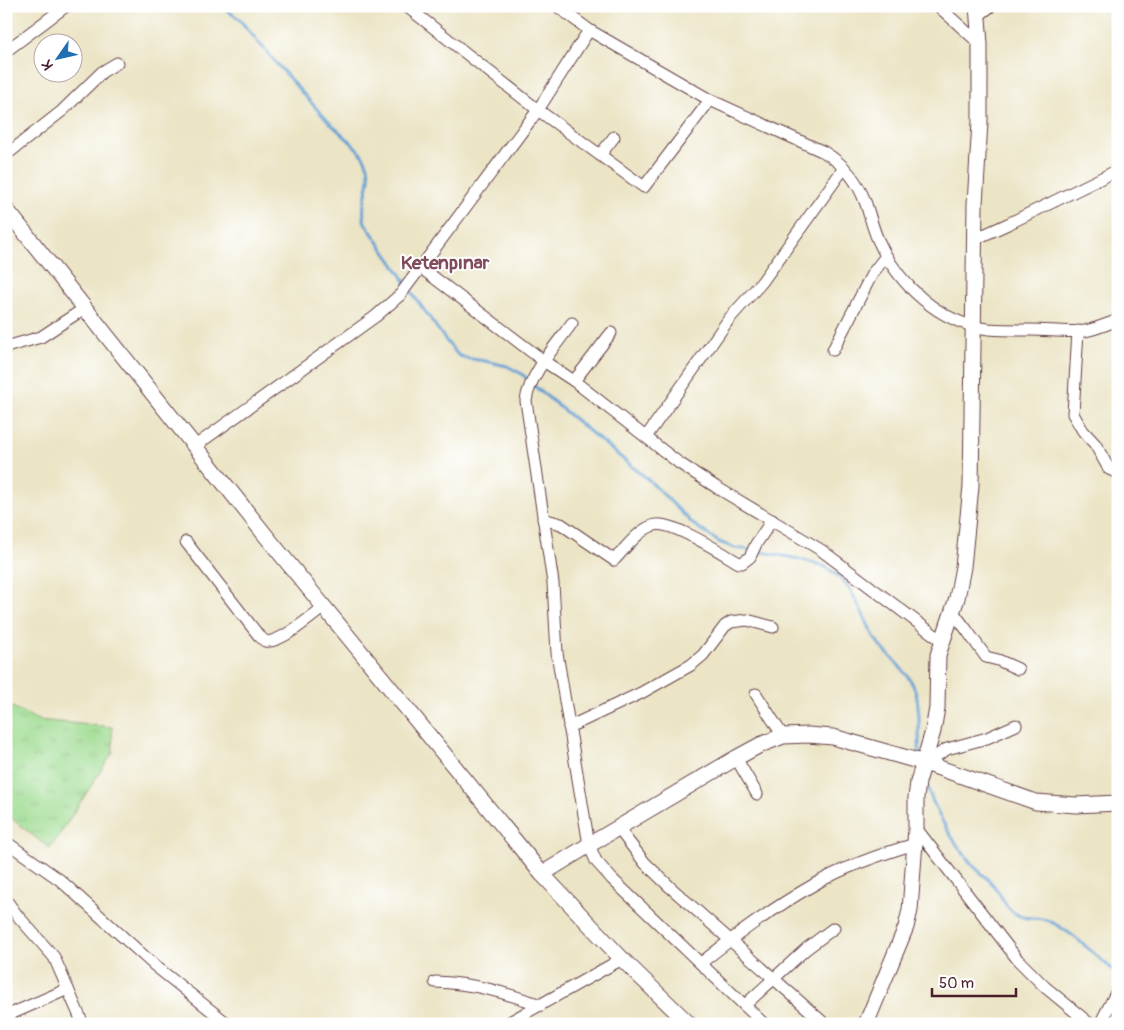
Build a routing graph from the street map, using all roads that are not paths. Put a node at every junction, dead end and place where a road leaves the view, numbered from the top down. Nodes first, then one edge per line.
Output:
1 (66, 6) edge
2 (406, 6) edge
3 (938, 6) edge
4 (991, 6) edge
5 (561, 8) edge
6 (977, 11) edge
7 (589, 30) junction
8 (980, 44) junction
9 (6, 51) edge
10 (117, 63) dead end
11 (710, 100) junction
12 (538, 110) junction
13 (614, 137) dead end
14 (6, 155) edge
15 (600, 155) junction
16 (844, 168) junction
17 (1118, 170) edge
18 (6, 209) edge
19 (975, 239) junction
20 (886, 256) junction
21 (420, 267) junction
22 (85, 308) junction
23 (1118, 320) edge
24 (572, 323) dead end
25 (973, 326) junction
26 (1078, 331) junction
27 (611, 333) dead end
28 (8, 344) edge
29 (833, 350) dead end
30 (544, 362) junction
31 (574, 381) junction
32 (646, 437) junction
33 (195, 446) junction
34 (1118, 473) edge
35 (543, 519) junction
36 (772, 520) junction
37 (186, 542) dead end
38 (324, 607) junction
39 (953, 612) junction
40 (773, 627) dead end
41 (941, 640) junction
42 (1018, 670) dead end
43 (756, 694) dead end
44 (1016, 725) dead end
45 (569, 727) junction
46 (783, 736) junction
47 (736, 758) junction
48 (925, 763) junction
49 (757, 794) dead end
50 (1118, 803) edge
51 (618, 828) junction
52 (916, 828) junction
53 (6, 842) edge
54 (915, 844) junction
55 (589, 845) junction
56 (542, 874) junction
57 (6, 900) edge
58 (834, 928) dead end
59 (731, 939) junction
60 (622, 959) junction
61 (701, 963) junction
62 (773, 978) junction
63 (435, 982) dead end
64 (68, 988) junction
65 (1118, 989) edge
66 (541, 1005) junction
67 (745, 1005) junction
68 (6, 1016) edge
69 (83, 1024) edge
70 (228, 1024) edge
71 (506, 1024) edge
72 (689, 1024) edge
73 (764, 1024) edge
74 (825, 1024) edge
75 (866, 1024) edge
76 (1090, 1024) edge
77 (1100, 1024) edge

1 - 9 street
2 - 12 street
3 - 8 street
4 - 6 street
5 - 7 street
6 - 8 street
7 - 11 street
7 - 12 street
8 - 19 street
10 - 14 street
11 - 15 street
11 - 16 street
12 - 15 street
12 - 21 street
13 - 15 street
16 - 20 street
16 - 32 street
17 - 19 street
18 - 22 street
19 - 25 street
20 - 25 street
20 - 29 street
21 - 30 street
21 - 33 street
22 - 28 street
22 - 33 street
23 - 26 street
24 - 30 street
25 - 26 street
25 - 39 street
26 - 34 street
27 - 31 street
30 - 31 street
30 - 35 street
31 - 32 street
32 - 36 street
33 - 38 street
35 - 36 street
35 - 45 street
36 - 41 street
37 - 38 street
38 - 56 street
39 - 41 street
39 - 42 street
40 - 45 street
41 - 48 street
43 - 46 street
44 - 48 street
45 - 55 street
46 - 47 street
46 - 48 street
47 - 49 street
47 - 51 street
48 - 50 street
48 - 52 street
51 - 55 street
51 - 59 street
52 - 54 street
52 - 76 street
53 - 70 street
54 - 59 street
54 - 75 street
55 - 56 street
55 - 61 street
56 - 60 street
57 - 64 street
58 - 62 street
59 - 61 street
59 - 62 street
60 - 66 street
60 - 72 street
61 - 67 street
62 - 67 street
62 - 74 street
63 - 66 street
64 - 68 street
64 - 69 street
65 - 77 street
66 - 71 street
67 - 73 street

